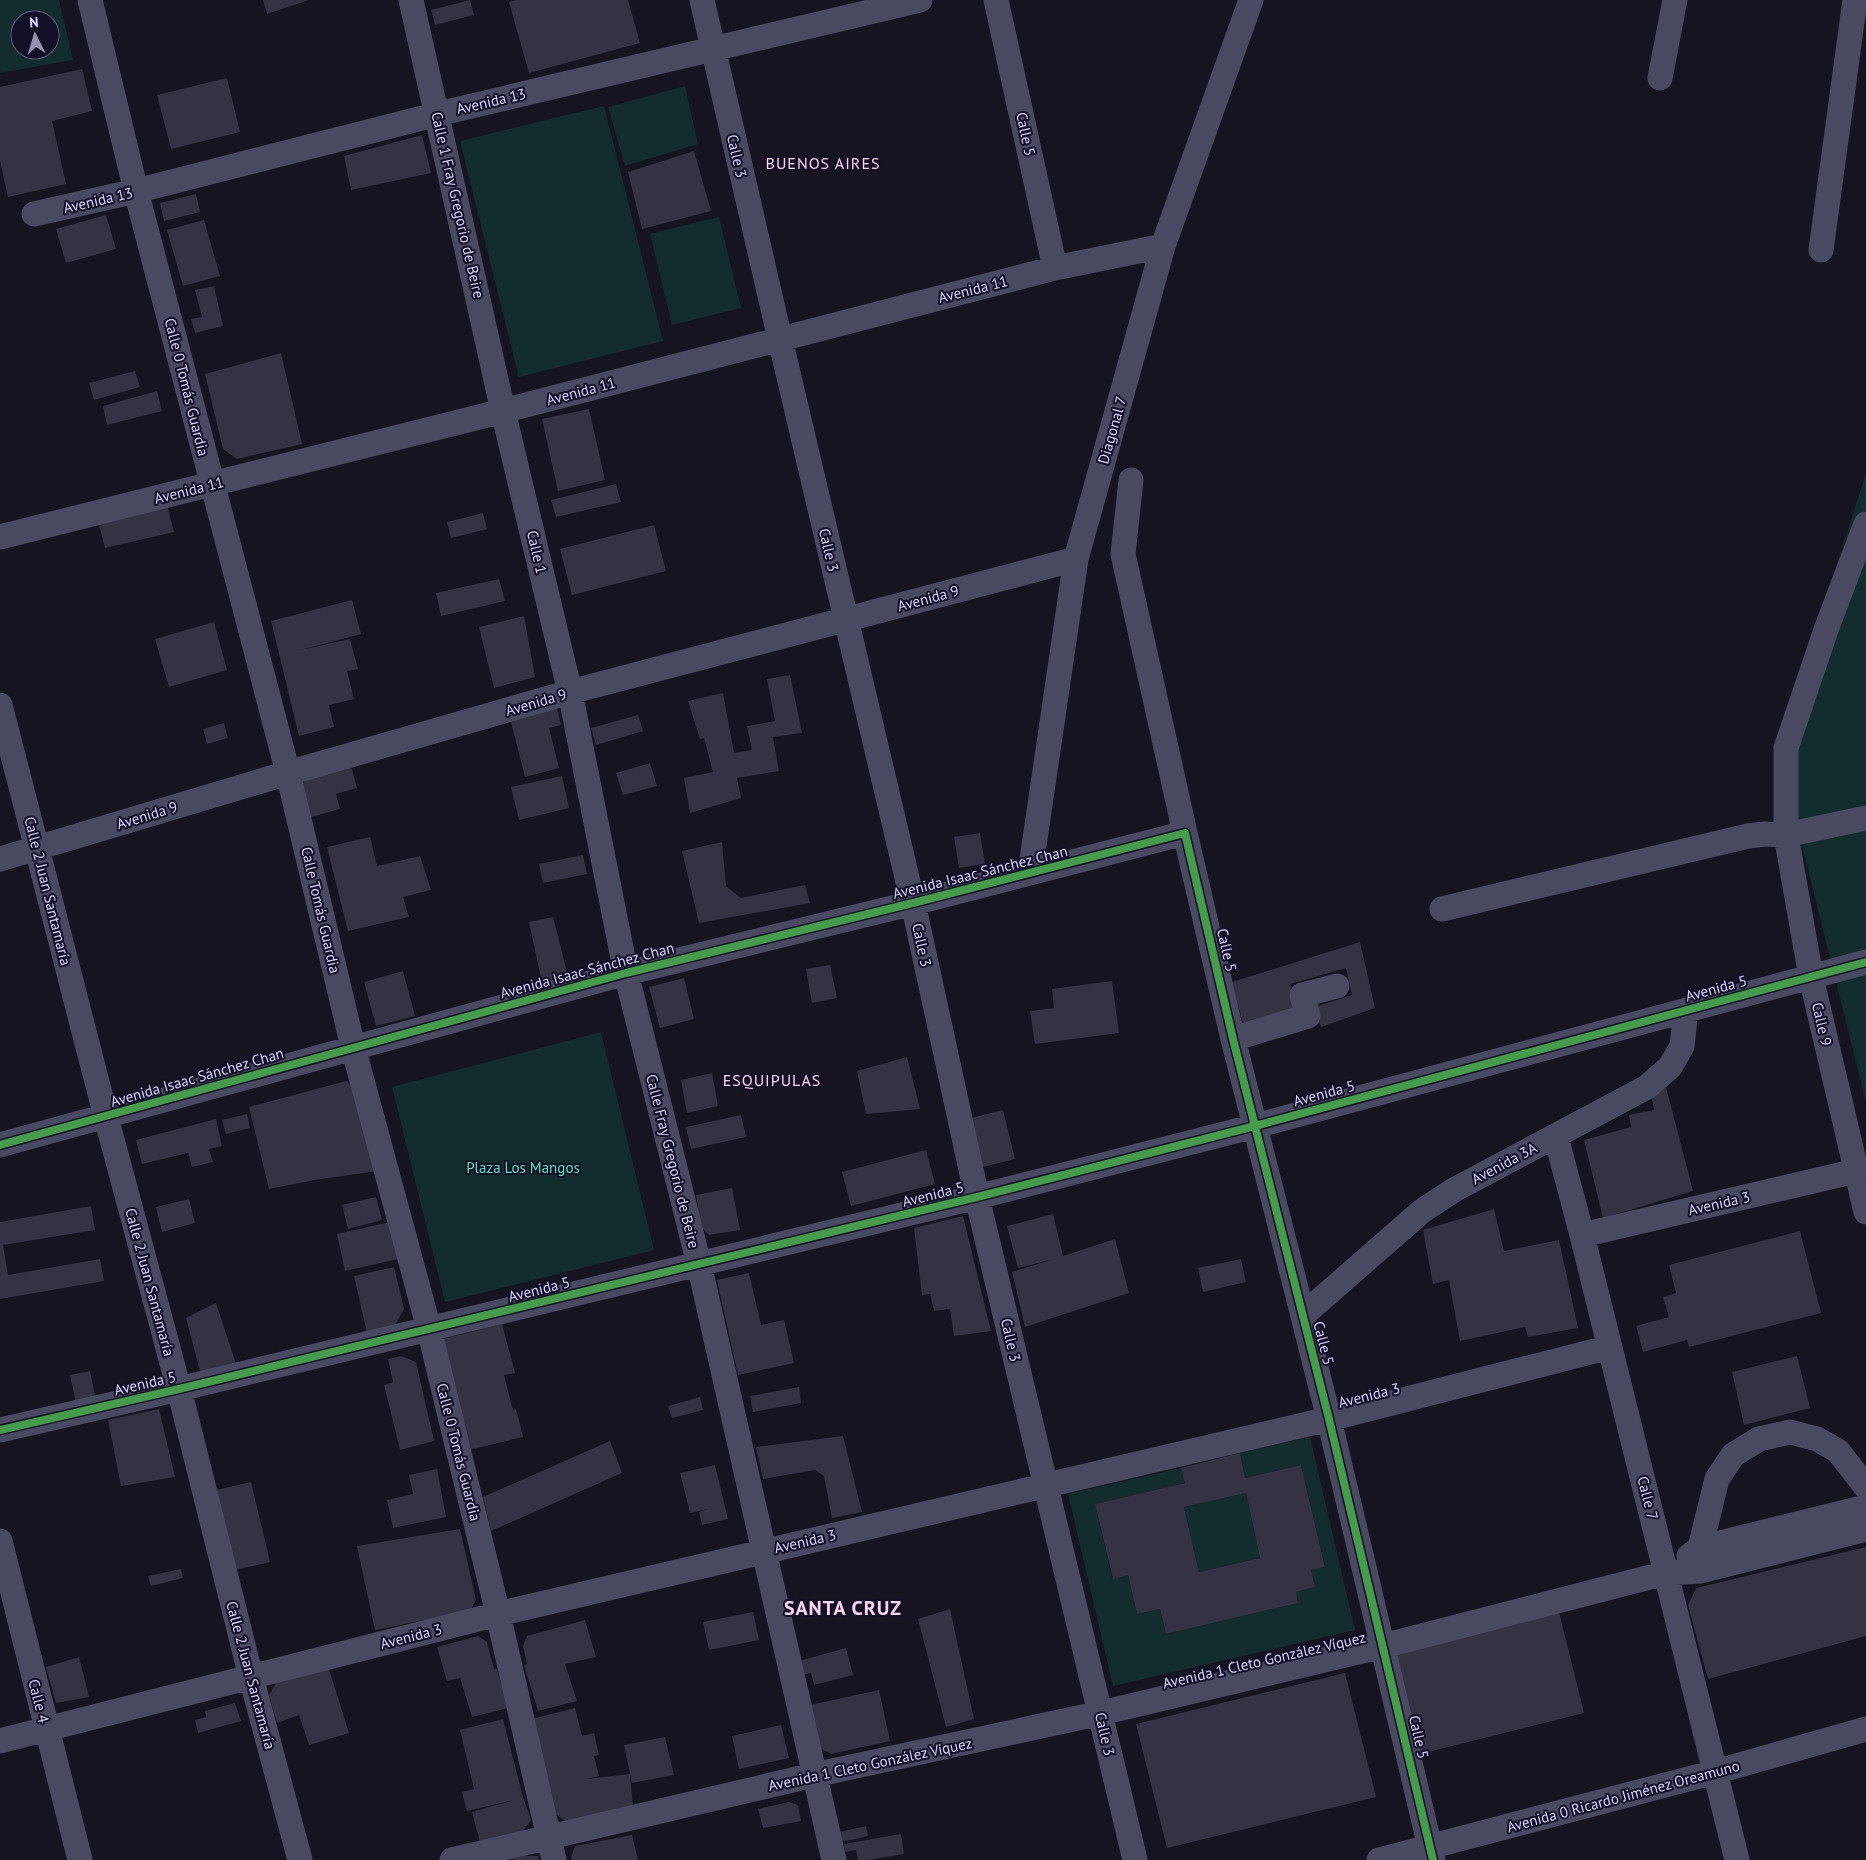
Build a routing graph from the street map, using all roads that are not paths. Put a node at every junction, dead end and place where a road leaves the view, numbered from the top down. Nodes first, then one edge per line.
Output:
1 (90, 0) edge
2 (411, 0) edge
3 (702, 0) edge
4 (920, 0) edge
5 (996, 0) edge
6 (1251, 0) edge
7 (1675, 0) edge
8 (1855, 0) edge
9 (712, 49) junction
10 (1660, 78) dead end
11 (438, 114) junction
12 (136, 191) junction
13 (34, 214) dead end
14 (1163, 246) junction
15 (1821, 250) dead end
16 (1055, 268) junction
17 (780, 339) junction
18 (503, 411) junction
19 (1131, 480) dead end
20 (212, 484) junction
21 (1866, 524) edge
22 (0, 537) edge
23 (1076, 559) junction
24 (846, 620) junction
25 (570, 692) junction
26 (0, 705) edge
27 (288, 773) junction
28 (1866, 818) edge
29 (1185, 833) junction
30 (1786, 835) junction
31 (37, 848) junction
32 (0, 859) edge
33 (1030, 874) junction
34 (913, 903) junction
35 (1442, 909) dead end
36 (1866, 962) edge
37 (626, 973) junction
38 (1811, 977) junction
39 (1337, 986) dead end
40 (1686, 1010) junction
41 (1233, 1039) junction
42 (353, 1047) junction
43 (106, 1117) junction
44 (1255, 1126) junction
45 (1556, 1137) junction
46 (0, 1145) edge
47 (1856, 1171) junction
48 (977, 1197) junction
49 (1866, 1212) edge
50 (1582, 1235) junction
51 (699, 1264) junction
52 (1303, 1315) junction
53 (429, 1329) junction
54 (1610, 1348) junction
55 (179, 1389) junction
56 (1329, 1419) junction
57 (0, 1430) edge
58 (1045, 1484) junction
59 (1866, 1486) edge
60 (1866, 1507) edge
61 (1866, 1529) edge
62 (0, 1541) edge
63 (1700, 1548) junction
64 (763, 1551) junction
65 (1666, 1573) junction
66 (498, 1614) junction
67 (1384, 1646) junction
68 (251, 1677) junction
69 (1100, 1713) junction
70 (46, 1729) junction
71 (1866, 1729) edge
72 (0, 1740) edge
73 (1715, 1772) junction
74 (814, 1775) junction
75 (551, 1849) edge
76 (1432, 1854) edge
77 (80, 1860) edge
78 (300, 1860) edge
79 (452, 1860) edge
80 (834, 1860) edge
81 (1135, 1860) edge
82 (1379, 1860) edge
83 (1737, 1860) edge

1 - 12 street, Calle 0 Tomás Guardia
2 - 11 street, Calle 1 Fray Gregorio de Beire
3 - 9 street, Calle 3
4 - 9 street, Avenida 13
5 - 16 street, Calle 5
6 - 14 street, Diagonal 7
7 - 10 street
8 - 15 street
9 - 11 street, Avenida 13
9 - 17 street, Calle 3
11 - 12 street, Avenida 13
11 - 18 street, Calle 1 Fray Gregorio de Beire
12 - 13 street, Avenida 13
12 - 20 street, Calle 0 Tomás Guardia
14 - 16 street, Avenida 11
14 - 23 street, Diagonal 7
16 - 17 street, Avenida 11
17 - 18 street, Avenida 11
17 - 24 street, Calle 3
18 - 20 street, Avenida 11
18 - 25 street, Calle 1
19 - 29 street, Calle 5
20 - 22 street, Avenida 11
20 - 27 street, Calle 0 Tomás Guardia
21 - 30 street, Calle 9
23 - 24 street, Avenida 9
23 - 33 street, Diagonal 7
24 - 25 street, Avenida 9
24 - 34 street, Calle 3
25 - 27 street, Avenida 9
25 - 37 street, Calle Fray Gregorio de Beire
26 - 31 street, Calle 2 Juan Santamaría
27 - 31 street, Avenida 9
27 - 42 street, Calle Tomás Guardia
28 - 30 street
29 - 33 street, Avenida Isaac Sánchez Chan
29 - 41 street, Calle 5
30 - 35 street
30 - 38 street, Calle 9
31 - 32 street, Avenida 9
31 - 43 street, Calle 2 Juan Santamaría
33 - 34 street, Avenida Isaac Sánchez Chan
34 - 37 street, Avenida Isaac Sánchez Chan
34 - 48 street, Calle 3
36 - 38 street, Avenida 5
37 - 42 street, Avenida Isaac Sánchez Chan
37 - 51 street, Calle Fray Gregorio de Beire
38 - 40 street, Avenida 5
38 - 47 street, Calle 9
39 - 41 street
40 - 44 street, Avenida 5
40 - 45 street, Avenida 3A
41 - 44 street, Calle 5
42 - 43 street, Avenida Isaac Sánchez Chan
42 - 53 street, Calle 0 Tomás Guardia
43 - 46 street, Avenida Isaac Sánchez Chan
43 - 55 street, Calle 2 Juan Santamaría
44 - 48 street, Avenida 5
44 - 52 street, Calle 5
45 - 50 street, Calle 7
45 - 52 street, Avenida 3A
47 - 49 street, Calle 9
47 - 50 street, Avenida 3
48 - 51 street, Avenida 5
48 - 58 street, Calle 3
50 - 54 street, Calle 7
51 - 53 street, Avenida 5
51 - 64 street, Calle Fray Gregorio de Beire
52 - 56 street, Calle 5
53 - 55 street, Avenida 5
53 - 66 street, Calle 0 Tomás Guardia
54 - 56 street, Avenida 3
54 - 65 street, Calle 7
55 - 57 street, Avenida 5
55 - 68 street, Calle 2 Juan Santamaría
56 - 58 street, Avenida 3
56 - 67 street, Calle 5
58 - 64 street, Avenida 3
58 - 69 street, Calle 3
59 - 63 street
60 - 63 street, Avenida 1 Cleto González Víquez
61 - 65 street, Avenida 1 Cleto González Víquez
62 - 70 street, Calle 4
63 - 65 street, Avenida 1 Cleto González Víquez
64 - 66 street, Avenida 3
64 - 74 street, Calle Fray Gregorio de Beire
65 - 67 street, Avenida 1 Cleto González Víquez
65 - 73 street, Calle 7
66 - 68 street, Avenida 3
66 - 75 street, Calle 0 Tomás Guardia
67 - 69 street, Avenida 1 Cleto González Víquez
67 - 76 street, Calle 5
68 - 70 street, Avenida 3
68 - 78 street, Calle 2 Juan Santamaría
69 - 74 street, Avenida 1 Cleto González Víquez
69 - 81 street, Calle 3
70 - 72 street, Avenida 3
70 - 77 street, Calle 4
71 - 73 street, Avenida 0 Ricardo Jiménez Oreamuno
73 - 76 street, Avenida 0 Ricardo Jiménez Oreamuno
73 - 83 street, Calle 7
74 - 75 street, Avenida 1 Cleto González Víquez
74 - 80 street
75 - 79 street, Avenida 1 Cleto González Víquez
76 - 82 street, Avenida 0 Ricardo Jiménez Oreamuno

